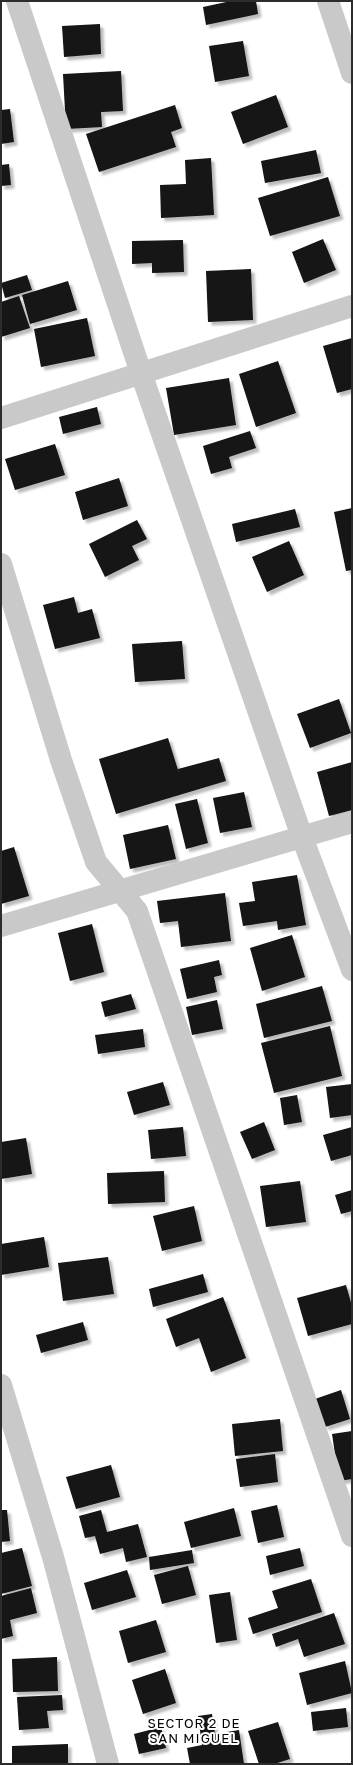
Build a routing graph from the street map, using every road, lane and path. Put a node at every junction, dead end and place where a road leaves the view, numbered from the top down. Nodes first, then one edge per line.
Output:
1 (17, 1) edge
2 (328, 1) edge
3 (352, 73) edge
4 (352, 306) edge
5 (141, 373) junction
6 (1, 418) edge
7 (1, 564) edge
8 (352, 822) edge
9 (302, 837) junction
10 (119, 891) junction
11 (1, 926) edge
12 (352, 970) edge
13 (1, 1385) edge
14 (352, 1536) edge
15 (108, 1764) edge

1 - 5 street
2 - 3 street
4 - 5 street
5 - 6 street
5 - 9 street
7 - 10 street
8 - 9 street
9 - 10 street
9 - 12 street
10 - 11 street
10 - 14 street
13 - 15 street

